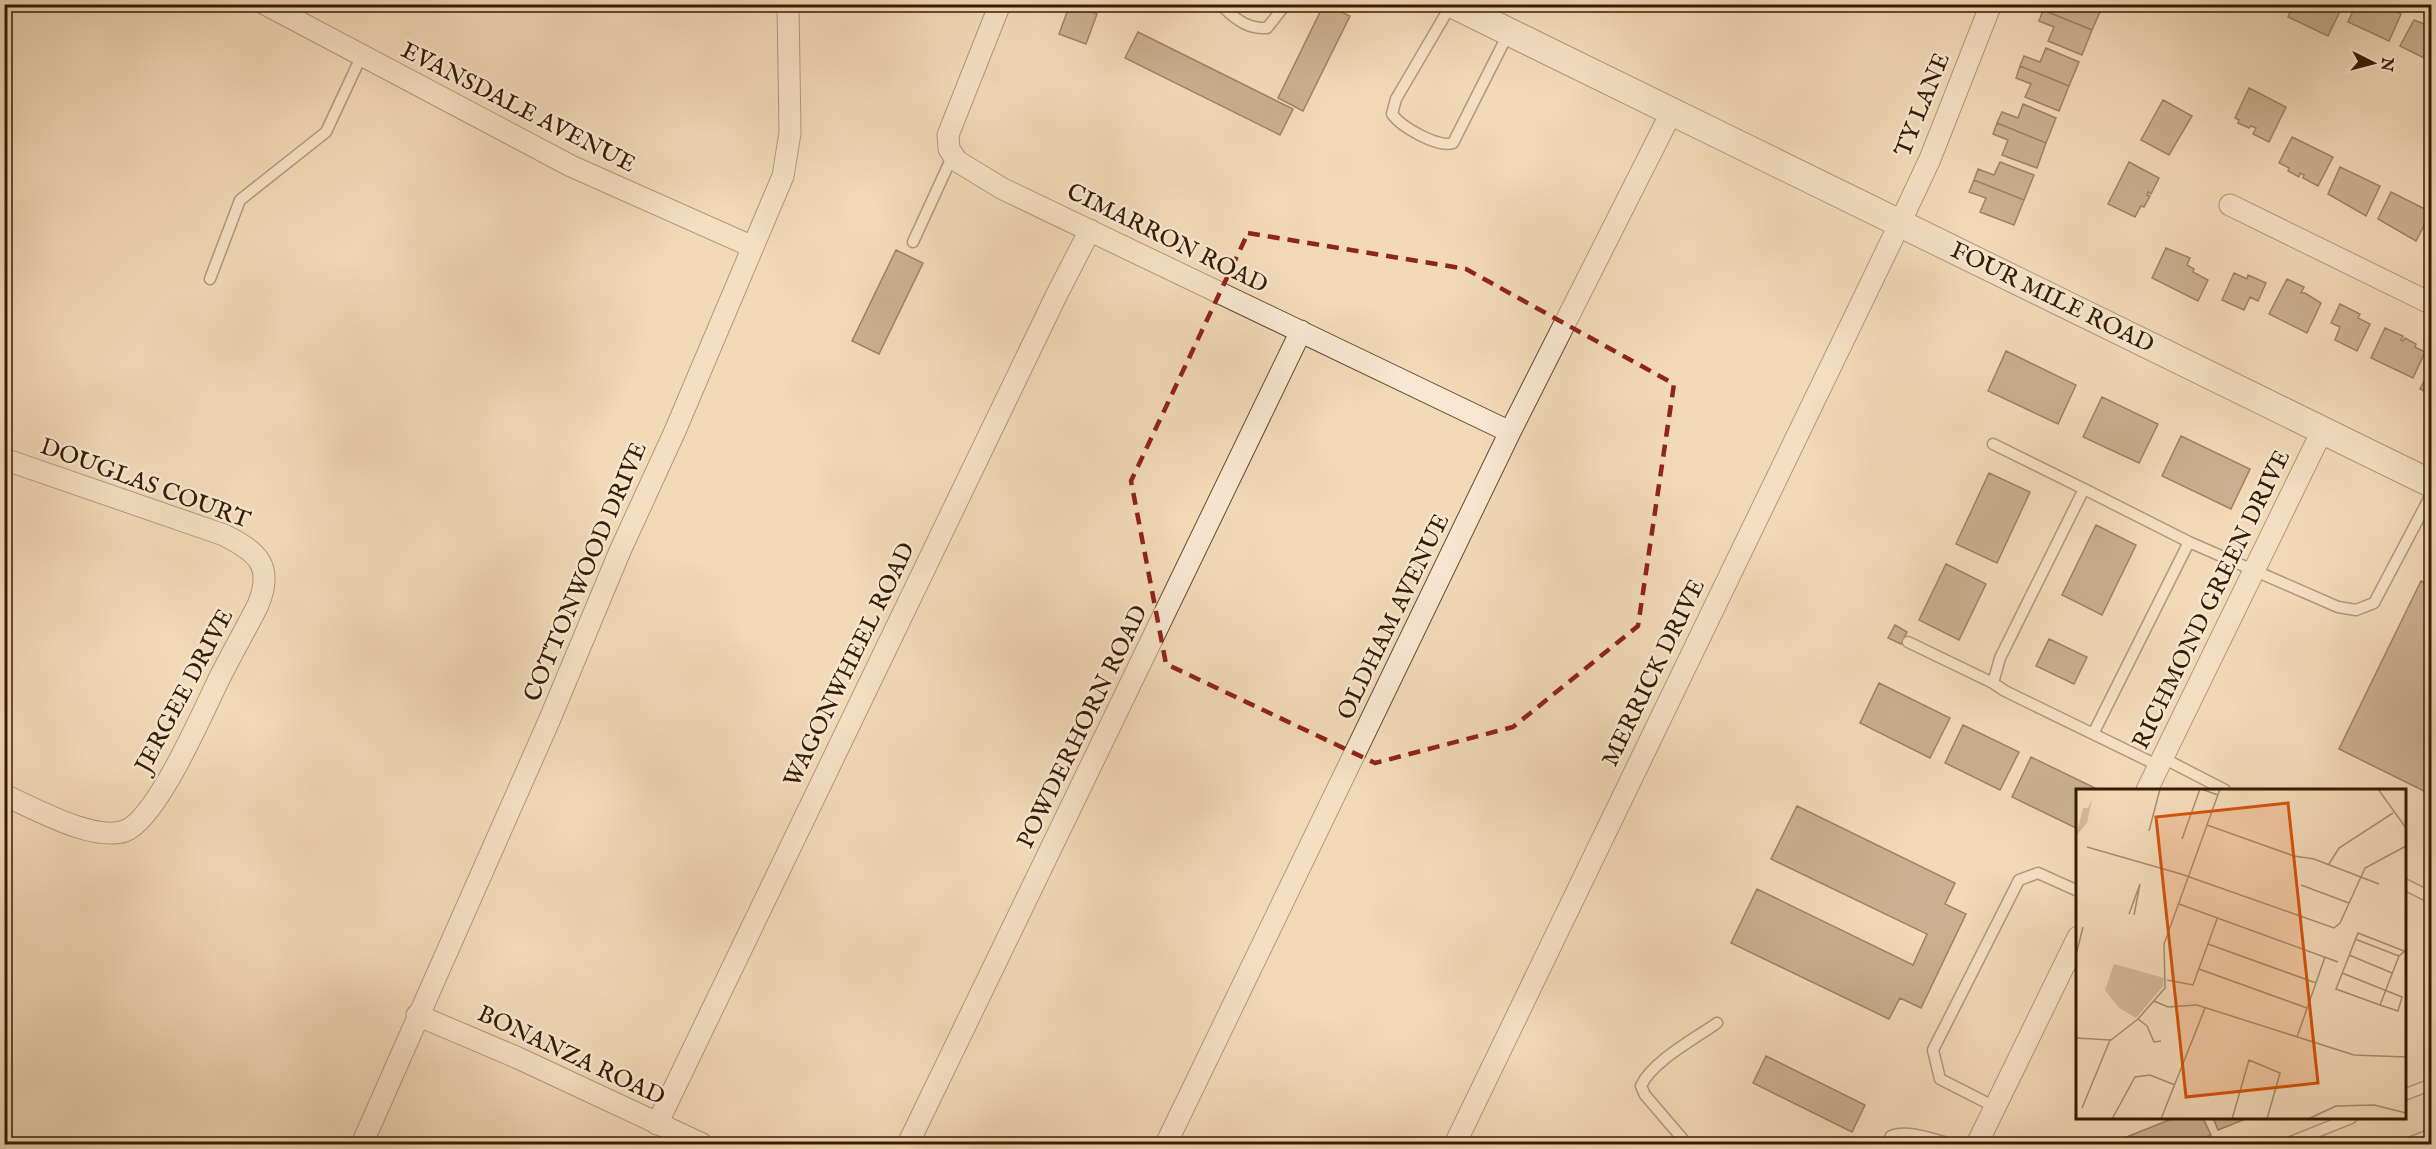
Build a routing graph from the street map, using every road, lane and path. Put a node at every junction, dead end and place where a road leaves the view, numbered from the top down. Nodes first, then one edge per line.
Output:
1 (266, 4) edge
2 (788, 4) edge
3 (1000, 4) edge
4 (1225, 4) edge
5 (1286, 4) edge
6 (1451, 4) edge
7 (1991, 4) edge
8 (1509, 32) junction
9 (361, 57) junction
10 (1671, 113) junction
11 (953, 155) junction
12 (2230, 205) dead end
13 (1900, 223) junction
14 (1090, 230) junction
15 (913, 242) dead end
16 (753, 247) junction
17 (210, 279) dead end
18 (2432, 304) edge
19 (1301, 331) junction
20 (2322, 431) junction
21 (1510, 432) junction
22 (1993, 444) dead end
23 (4, 459) edge
24 (2432, 484) edge
25 (2084, 489) junction
26 (2432, 493) edge
27 (2189, 542) junction
28 (262, 564) joint
29 (2254, 571) junction
30 (1908, 642) dead end
31 (1993, 682) junction
32 (2093, 734) junction
33 (2161, 762) junction
34 (2148, 789) edge
35 (2223, 789) edge
36 (4, 795) edge
37 (2406, 885) edge
38 (2076, 890) edge
39 (2432, 898) edge
40 (2076, 946) edge
41 (2072, 964) edge
42 (417, 1015) junction
43 (1718, 1023) dead end
44 (2432, 1084) edge
45 (2406, 1094) edge
46 (1995, 1107) junction
47 (2348, 1119) edge
48 (657, 1124) junction
49 (2432, 1134) edge
50 (362, 1144) edge
51 (702, 1144) edge
52 (908, 1144) edge
53 (1166, 1144) edge
54 (1455, 1144) edge
55 (1687, 1144) edge
56 (1887, 1144) edge
57 (1951, 1144) edge
58 (1977, 1144) edge
59 (2286, 1144) edge
60 (2407, 1144) edge

1 - 9 street, EVANSDALE AVENUE
2 - 16 street, COTTONWOOD DRIVE
3 - 11 street
4 - 5 lane
6 - 8 street, FOUR MILE ROAD
6 - 8 lane
7 - 13 street, TY LANE
8 - 10 street, FOUR MILE ROAD
9 - 16 street, EVANSDALE AVENUE
9 - 17 lane
10 - 13 street, FOUR MILE ROAD
10 - 21 street, OLDHAM AVENUE
11 - 14 street, CIMARRON ROAD
11 - 15 lane
12 - 18 street
13 - 20 street, FOUR MILE ROAD
13 - 54 street, MERRICK DRIVE
14 - 19 street, CIMARRON ROAD
14 - 48 street, WAGONWHEEL ROAD
16 - 42 street, COTTONWOOD DRIVE
19 - 21 street, CIMARRON ROAD
19 - 52 street, POWDERHORN ROAD
20 - 24 street, FOUR MILE ROAD
20 - 29 street, RICHMOND GREEN DRIVE
21 - 53 street, OLDHAM AVENUE
22 - 25 lane
23 - 28 street, DOUGLAS COURT
25 - 27 lane
25 - 31 lane
26 - 29 lane
27 - 29 lane
27 - 32 lane
28 - 36 street, JERGEE DRIVE
29 - 33 street, RICHMOND GREEN DRIVE
30 - 31 lane
31 - 32 lane
32 - 33 lane
33 - 34 street, RICHMOND GREEN DRIVE
33 - 35 lane
37 - 39 lane
38 - 46 lane
40 - 41 street
41 - 46 street
42 - 48 street, BONANZA ROAD
42 - 50 street, COTTONWOOD DRIVE
43 - 55 lane
44 - 45 lane
46 - 58 street
47 - 59 lane
48 - 51 street, BONANZA ROAD
49 - 60 lane
56 - 57 lane

